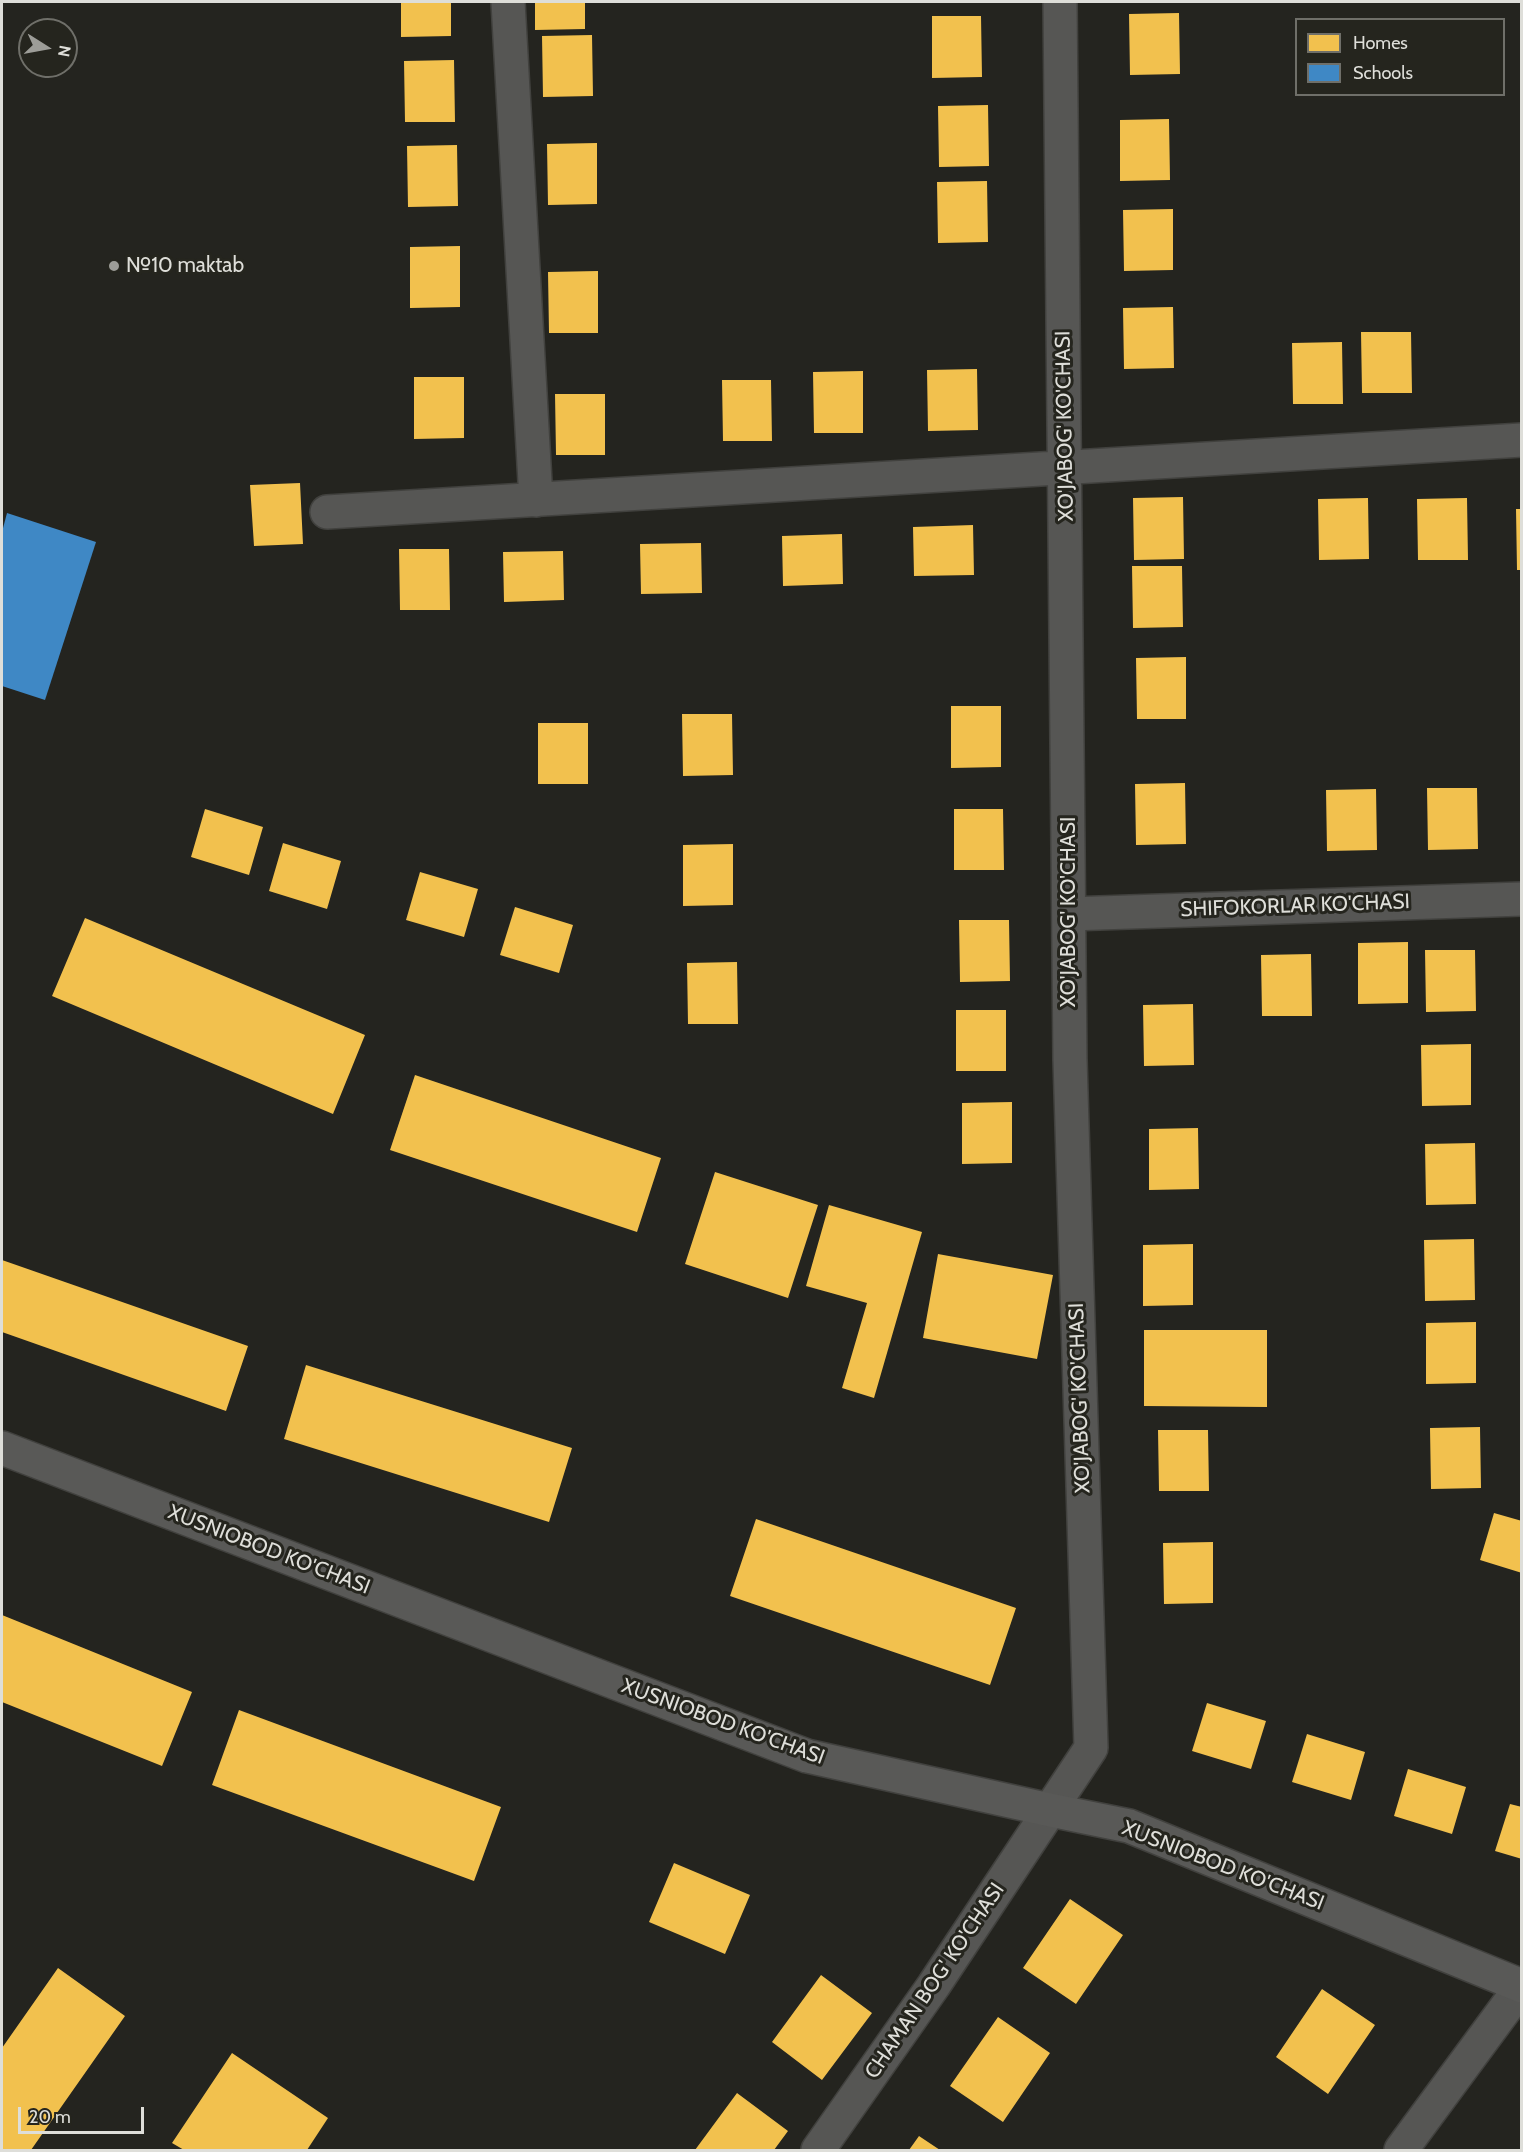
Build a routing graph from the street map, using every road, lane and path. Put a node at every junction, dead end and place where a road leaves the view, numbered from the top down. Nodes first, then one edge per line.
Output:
1 (508, 2) edge
2 (1060, 2) edge
3 (1521, 440) edge
4 (1065, 468) junction
5 (536, 500) junction
6 (327, 512) dead end
7 (1521, 899) edge
8 (1069, 914) junction
9 (2, 1448) edge
10 (1050, 1810) junction
11 (1521, 1986) edge
12 (819, 2151) edge
13 (1401, 2151) edge

1 - 5 street
2 - 4 street, XO'JABOG' KO'CHASI
3 - 4 street
4 - 5 street
4 - 8 street, XO'JABOG' KO'CHASI
5 - 6 street
7 - 8 street, SHIFOKORLAR KO'CHASI
8 - 10 street, XO'JABOG' KO'CHASI
9 - 10 street, XUSNIOBOD KO'CHASI
10 - 11 street, XUSNIOBOD KO'CHASI
10 - 12 street, CHAMAN BOG' KO'CHASI
11 - 13 street

